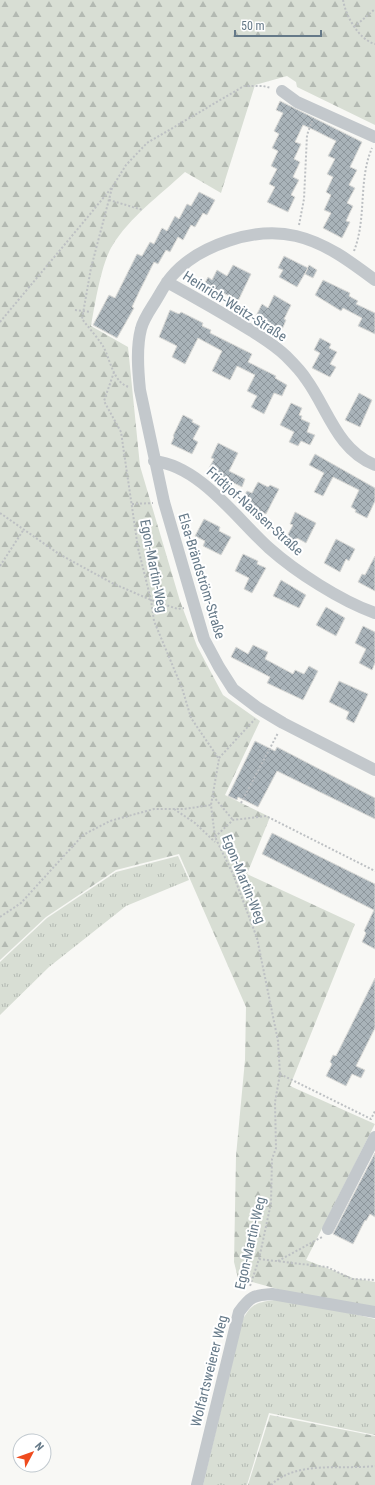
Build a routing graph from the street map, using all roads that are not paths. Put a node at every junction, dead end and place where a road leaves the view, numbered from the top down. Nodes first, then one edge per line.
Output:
1 (282, 91) road end
2 (373, 143) edge
3 (375, 280) edge
4 (168, 282) junction
5 (154, 461) junction
6 (375, 465) edge
7 (375, 613) edge
8 (375, 770) edge
9 (375, 1137) edge
10 (328, 1229) road end
11 (375, 1312) edge
12 (197, 1485) edge

1 - 2 street
3 - 4 street, Elsa-Brändström-Straße
4 - 5 street, Elsa-Brändström-Straße
4 - 6 street, Heinrich-Weitz-Straße
5 - 7 street, Fridtjof-Nansen-Straße
5 - 8 street, Elsa-Brändström-Straße
9 - 10 street
11 - 12 street, Wolfartsweierer Weg

